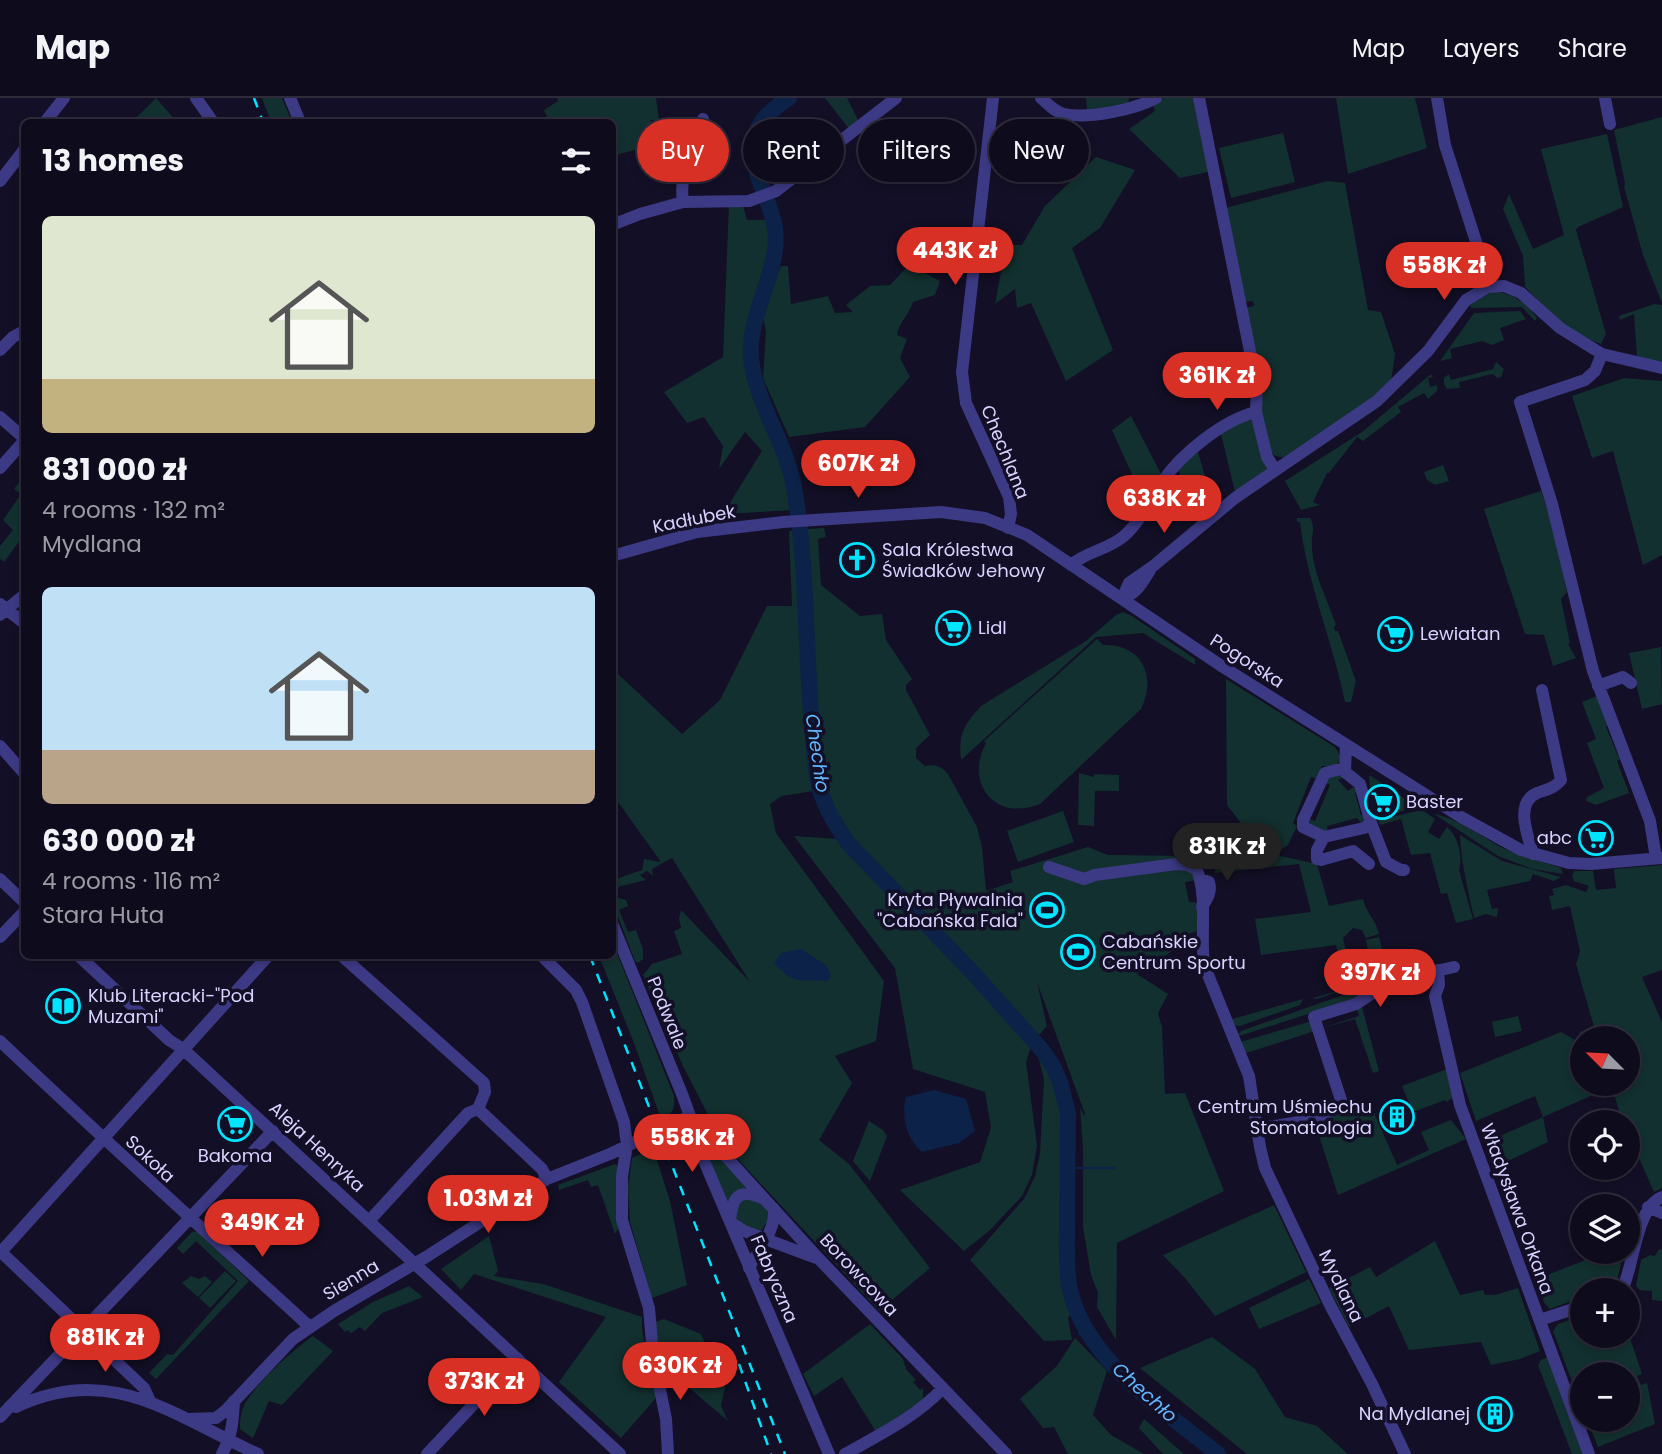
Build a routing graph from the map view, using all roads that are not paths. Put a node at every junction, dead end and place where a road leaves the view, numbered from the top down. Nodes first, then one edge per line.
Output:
1 (64, 98) edge
2 (195, 98) edge
3 (290, 98) edge
4 (896, 98) edge
5 (993, 98) edge
6 (1041, 98) edge
7 (1156, 98) edge
8 (1199, 98) edge
9 (1437, 98) edge
10 (1605, 98) edge
11 (47, 119) edge
12 (211, 119) edge
13 (299, 119) edge
14 (1610, 124) dead end
15 (21, 154) edge
16 (0, 181) edge
17 (683, 182) edge
18 (683, 202) junction
19 (616, 224) edge
20 (1488, 286) junction
21 (21, 333) edge
22 (1, 346) edge
23 (1602, 354) junction
24 (1662, 368) edge
25 (1256, 412) junction
26 (0, 417) edge
27 (21, 436) edge
28 (21, 443) edge
29 (0, 468) edge
30 (1275, 470) junction
31 (809, 521) joint
32 (1008, 527) junction
33 (616, 554) edge
34 (1071, 565) junction
35 (21, 597) edge
36 (1122, 599) junction
37 (2, 609) edge
38 (21, 622) edge
39 (1631, 683) dead end
40 (1598, 686) junction
41 (1542, 690) dead end
42 (1346, 745) junction
43 (0, 746) edge
44 (1344, 768) junction
45 (21, 770) edge
46 (1371, 823) junction
47 (1324, 837) junction
48 (1533, 854) junction
49 (1659, 858) edge
50 (1369, 864) dead end
51 (1049, 867) dead end
52 (1404, 870) dead end
53 (0, 879) edge
54 (21, 899) edge
55 (21, 915) edge
56 (616, 933) edge
57 (0, 937) edge
58 (82, 959) edge
59 (265, 959) edge
60 (345, 959) edge
61 (545, 959) edge
62 (1454, 967) dead end
63 (1438, 970) junction
64 (0, 1041) edge
65 (183, 1049) junction
66 (478, 1109) junction
67 (690, 1116) junction
68 (1257, 1129) junction
69 (273, 1131) junction
70 (103, 1139) junction
71 (627, 1145) junction
72 (547, 1179) junction
73 (1662, 1197) edge
74 (769, 1204) junction
75 (1648, 1207) junction
76 (1662, 1213) edge
77 (192, 1217) junction
78 (369, 1221) junction
79 (730, 1222) junction
80 (765, 1239) junction
81 (0, 1252) edge
82 (819, 1259) junction
83 (414, 1264) junction
84 (749, 1268) junction
85 (1626, 1278) edge
86 (1570, 1310) edge
87 (1540, 1320) junction
88 (310, 1327) junction
89 (85, 1331) junction
90 (517, 1358) junction
91 (943, 1388) junction
92 (150, 1401) junction
93 (234, 1401) junction
94 (5, 1413) edge
95 (188, 1419) junction
96 (229, 1441) junction
97 (222, 1454) edge
98 (258, 1454) edge
99 (427, 1454) edge
100 (620, 1454) edge
101 (668, 1454) edge
102 (829, 1454) edge
103 (845, 1454) edge
104 (1006, 1454) edge
105 (1405, 1454) edge
106 (1589, 1454) edge

1 - 11 street
2 - 12 street
3 - 13 street
4 - 18 street
5 - 32 street, Chechlana
6 - 7 street
8 - 25 street
9 - 20 street
10 - 14 street
15 - 16 street
17 - 18 street
18 - 19 street
20 - 23 street
20 - 30 street
21 - 22 street
23 - 24 street
23 - 40 street
25 - 30 street
25 - 34 street
26 - 27 street
28 - 29 street
30 - 36 street
31 - 32 street, Pogorska
31 - 33 street, Kadłubek
32 - 34 street, Pogorska
34 - 36 street, Pogorska
35 - 37 street
36 - 42 street, Pogorska
37 - 38 street
39 - 40 street
40 - 49 street
41 - 48 street
42 - 44 street
42 - 48 street, Pogorska
43 - 45 street
44 - 46 street
44 - 47 street
46 - 47 street
46 - 52 street
47 - 50 street
48 - 49 street, Pogorska
51 - 68 street, Mydlana
53 - 54 street
55 - 57 street
56 - 67 street, Podwale
58 - 65 street, Aleja Henryka
59 - 65 street
60 - 66 street
61 - 71 street
62 - 63 street
63 - 68 street
63 - 87 street, Władysława Orkana
64 - 70 street, Sokoła
65 - 69 street, Aleja Henryka
65 - 70 street
66 - 72 street
66 - 78 street
67 - 71 street, Sienna
67 - 74 street, Borowcowa
67 - 79 street, Fabryczna
68 - 105 street, Mydlana
69 - 77 street
69 - 78 street, Aleja Henryka
70 - 77 street, Sokoła
70 - 81 street
71 - 72 street, Sienna
71 - 101 street
72 - 83 street, Sienna
73 - 75 street
74 - 79 street
74 - 80 street
74 - 82 street, Borowcowa
75 - 76 street
75 - 85 street
77 - 88 street, Sokoła
77 - 89 street
78 - 83 street, Aleja Henryka
79 - 80 street
79 - 84 street, Fabryczna
80 - 82 street
80 - 84 street
81 - 89 street
82 - 91 street, Borowcowa
83 - 88 street, Sienna
83 - 90 street, Aleja Henryka
84 - 102 street, Fabryczna
86 - 87 street
87 - 106 street, Władysława Orkana
88 - 93 street, Sienna
89 - 92 street
89 - 94 street
90 - 99 street
90 - 100 street, Aleja Henryka
91 - 103 street
91 - 104 street, Borowcowa
92 - 94 street
92 - 95 street
93 - 95 street, Sienna
93 - 96 street
95 - 96 street
96 - 97 street
96 - 98 street

